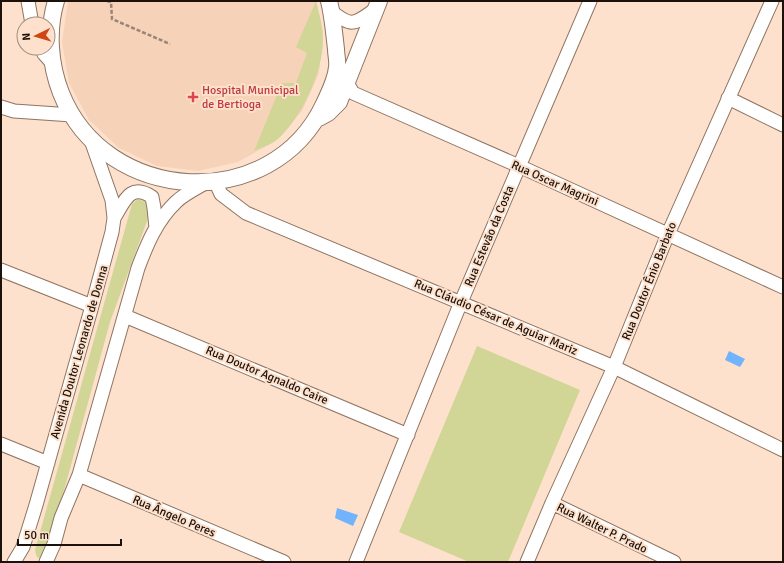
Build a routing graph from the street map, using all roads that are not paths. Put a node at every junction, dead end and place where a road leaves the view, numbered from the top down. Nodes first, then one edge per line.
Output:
1 (28, 1) edge
2 (56, 1) edge
3 (590, 1) edge
4 (772, 1) edge
5 (378, 5) edge
6 (330, 6) edge
7 (31, 16) edge
8 (46, 56) edge
9 (52, 64) junction
10 (337, 67) junction
11 (347, 82) junction
12 (728, 98) junction
13 (1, 107) edge
14 (72, 115) junction
15 (315, 121) junction
16 (783, 125) edge
17 (91, 140) junction
18 (519, 166) junction
19 (211, 181) junction
20 (114, 218) junction
21 (156, 228) junction
22 (668, 234) junction
23 (1, 270) edge
24 (783, 287) edge
25 (461, 302) junction
26 (92, 306) junction
27 (125, 316) junction
28 (614, 367) junction
29 (408, 435) junction
30 (1, 444) edge
31 (783, 450) edge
32 (48, 463) junction
33 (79, 475) junction
34 (552, 503) junction
35 (14, 562) edge
36 (46, 562) edge
37 (284, 562) edge
38 (356, 562) edge
39 (527, 562) edge
40 (674, 562) edge

1 - 7 street
2 - 9 street
3 - 18 street, Rua Estevão da Costa
4 - 12 street, Rua Doutor Ênio Barbato
5 - 6 street
5 - 11 street
6 - 10 street
8 - 9 street
9 - 14 street
10 - 11 street, Rua Oscar Magrini
10 - 15 street
11 - 15 street
11 - 18 street, Rua Oscar Magrini
12 - 16 street
12 - 22 street, Rua Doutor Ênio Barbato
13 - 14 street
14 - 17 street
15 - 19 street
17 - 19 street
17 - 20 street, Avenida Doutor Leonardo de Donna
18 - 22 street, Rua Oscar Magrini
18 - 25 street, Rua Estevão da Costa
19 - 21 street
19 - 25 street, Rua Cláudio César de Aguiar Mariz
20 - 21 street
20 - 26 street, Avenida Doutor Leonardo de Donna
21 - 27 street
22 - 24 street, Rua Oscar Magrini
22 - 28 street, Rua Doutor Ênio Barbato
23 - 26 street
25 - 28 street, Rua Cláudio César de Aguiar Mariz
25 - 29 street, Rua Estevão da Costa
26 - 32 street, Avenida Doutor Leonardo de Donna
27 - 29 street, Rua Doutor Agnaldo Caire
27 - 33 street
28 - 31 street, Rua Cláudio César de Aguiar Mariz
28 - 34 street, Rua Doutor Ênio Barbato
29 - 38 street, Rua Estevão da Costa
30 - 32 street
32 - 35 street, Avenida Doutor Leonardo de Donna
33 - 36 street
33 - 37 street, Rua Ângelo Peres
34 - 39 street, Rua Doutor Ênio Barbato
34 - 40 street, Rua Walter P. Prado

